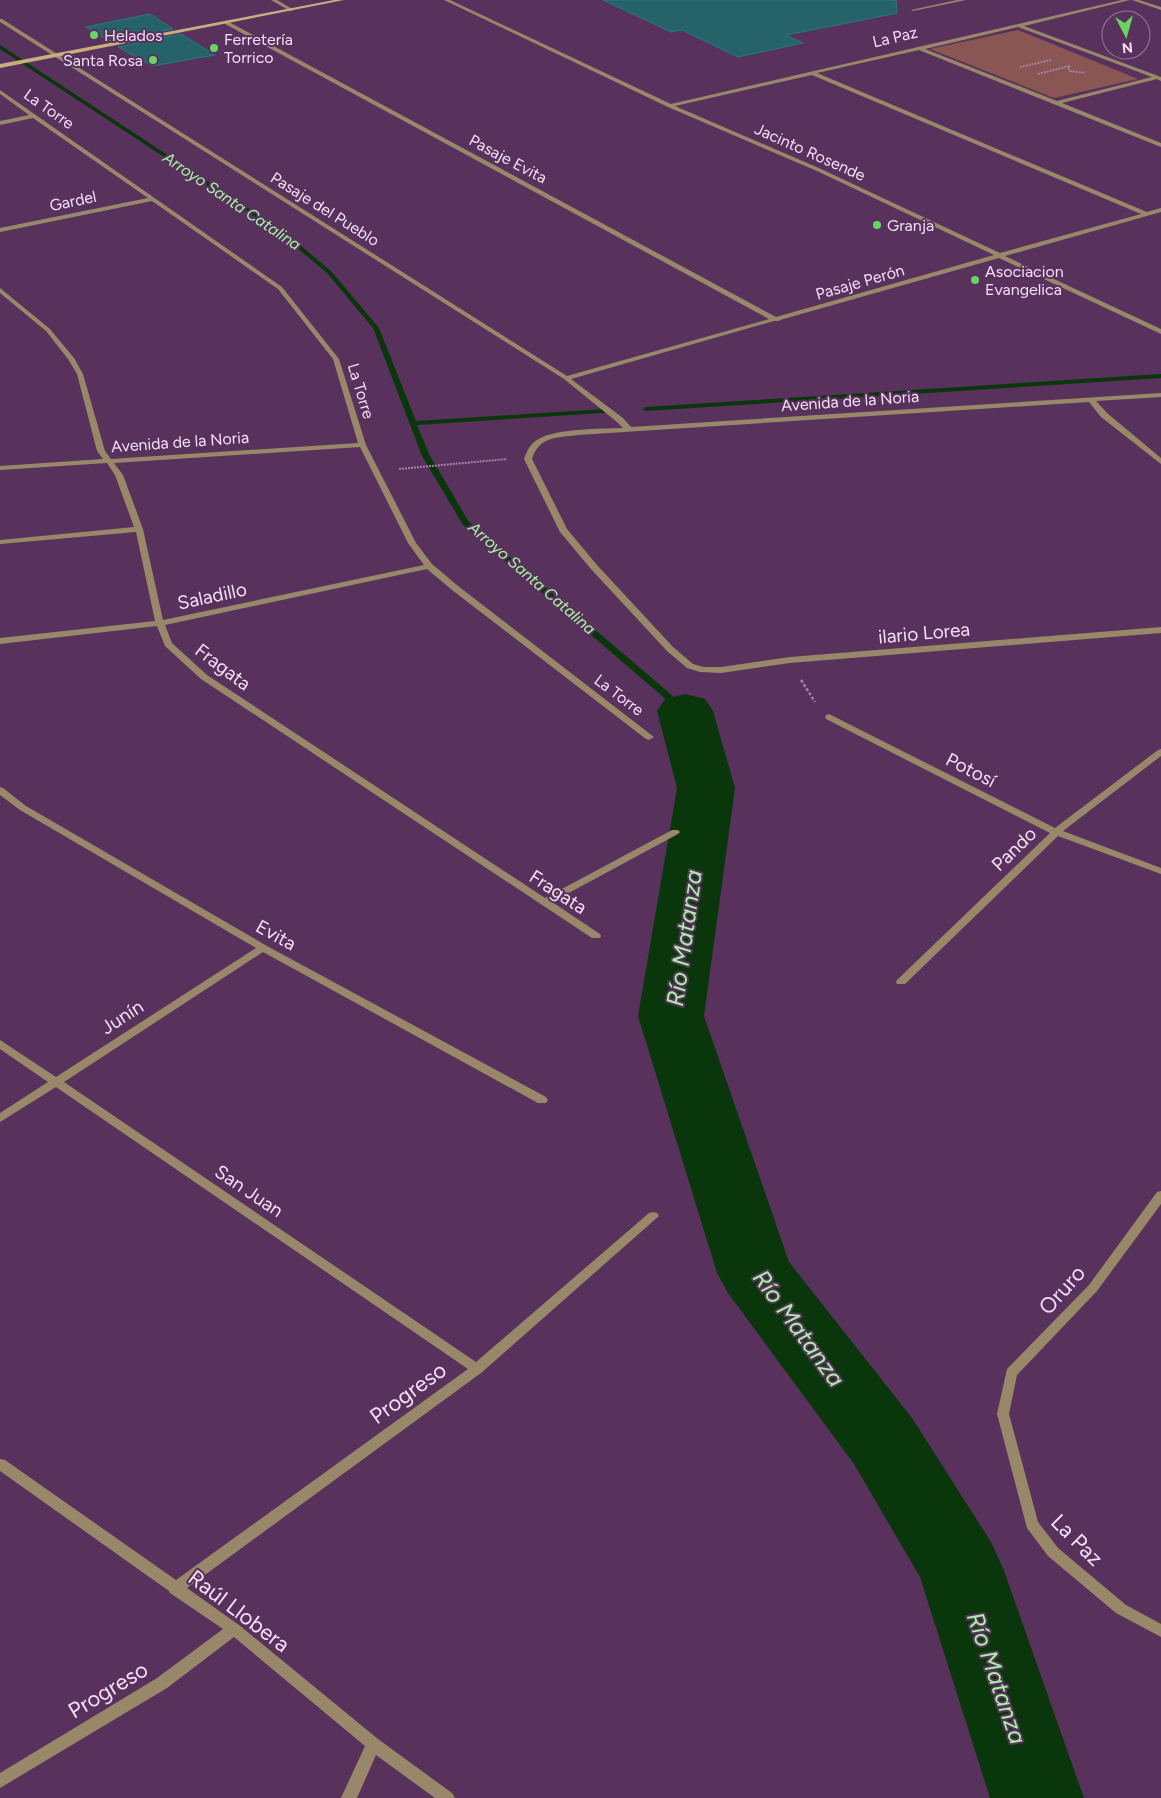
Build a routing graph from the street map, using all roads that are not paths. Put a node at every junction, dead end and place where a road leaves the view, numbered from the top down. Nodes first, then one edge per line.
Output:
1 (273, 0) edge
2 (342, 0) edge
3 (446, 0) edge
4 (964, 0) edge
5 (1128, 0) edge
6 (1134, 0) edge
7 (1161, 9) edge
8 (292, 10) junction
9 (913, 10) dead end
10 (0, 20) edge
11 (227, 23) junction
12 (1020, 26) junction
13 (921, 49) junction
14 (56, 55) junction
15 (0, 66) edge
16 (814, 74) junction
17 (1158, 78) edge
18 (0, 92) edge
19 (1057, 103) junction
20 (670, 106) junction
21 (33, 116) junction
22 (0, 123) edge
23 (1161, 145) edge
24 (152, 199) junction
25 (1161, 210) edge
26 (1147, 214) junction
27 (0, 230) edge
28 (1000, 257) junction
29 (0, 290) edge
30 (777, 320) junction
31 (1161, 332) edge
32 (566, 378) junction
33 (1161, 395) edge
34 (1091, 400) junction
35 (628, 429) junction
36 (362, 445) junction
37 (107, 461) junction
38 (1161, 462) edge
39 (0, 468) edge
40 (139, 529) junction
41 (0, 542) edge
42 (429, 566) junction
43 (160, 624) junction
44 (1161, 630) edge
45 (0, 641) edge
46 (690, 666) joint
47 (829, 717) road end
48 (649, 737) dead end
49 (1161, 752) edge
50 (0, 790) edge
51 (675, 832) dead end
52 (1056, 832) junction
53 (1161, 870) edge
54 (545, 902) junction
55 (596, 936) dead end
56 (263, 948) junction
57 (900, 982) dead end
58 (0, 1044) edge
59 (54, 1082) junction
60 (542, 1100) dead end
61 (0, 1118) edge
62 (1161, 1195) edge
63 (653, 1216) dead end
64 (477, 1369) junction
65 (1003, 1414) joint
66 (0, 1464) edge
67 (175, 1589) junction
68 (234, 1629) junction
69 (1161, 1630) edge
70 (373, 1744) junction
71 (0, 1781) edge
72 (349, 1798) edge
73 (447, 1798) edge

1 - 8 street
2 - 8 street
3 - 20 street, Jacinto Rosende
4 - 9 street
5 - 12 street, La Paz
6 - 7 street
8 - 11 street
10 - 14 street, Pasaje del Pueblo
11 - 14 street
11 - 30 street, Pasaje Evita
12 - 13 street, La Paz
12 - 17 street
13 - 16 street, La Paz
13 - 19 street
14 - 15 street
14 - 32 street, Pasaje del Pueblo
16 - 20 street, La Paz
16 - 26 street
17 - 19 street
18 - 21 street, La Torre
19 - 23 street
20 - 28 street, Jacinto Rosende
21 - 22 street
21 - 24 street, La Torre
24 - 27 street, Gardel
24 - 36 street, La Torre
25 - 26 street, Pasaje Perón
26 - 28 street, Pasaje Perón
28 - 30 street, Pasaje Perón
28 - 31 street, Jacinto Rosende
29 - 37 street, Fragata
30 - 32 street, Pasaje Perón
32 - 35 street, Pasaje del Pueblo
33 - 34 street, Avenida de la Noria
34 - 35 street, Avenida de la Noria
34 - 38 street
35 - 46 street, Avenida de la Noria
36 - 37 street, Avenida de la Noria
36 - 42 street, La Torre
37 - 39 street, Avenida de la Noria
37 - 40 street, Fragata
40 - 41 street
40 - 43 street, Fragata
42 - 43 street, Saladillo
42 - 48 street, La Torre
43 - 45 street, Saladillo
43 - 54 street, Fragata
44 - 46 street, ilario Lorea
47 - 52 street, Potosí
49 - 52 street, Pando
50 - 56 street, Evita
51 - 54 street
52 - 53 street, Potosí
52 - 57 street, Pando
54 - 55 street, Fragata
56 - 59 street, Junín
56 - 60 street, Evita
58 - 59 street, San Juan
59 - 61 street, Junín
59 - 64 street, San Juan
62 - 65 street, Oruro
63 - 64 street, Progreso
64 - 67 street, Progreso
65 - 69 street, La Paz
66 - 67 street, Raúl Llobera
67 - 68 street, Raúl Llobera
68 - 70 street, Raúl Llobera
68 - 71 street, Progreso
70 - 72 street
70 - 73 street, Raúl Llobera

